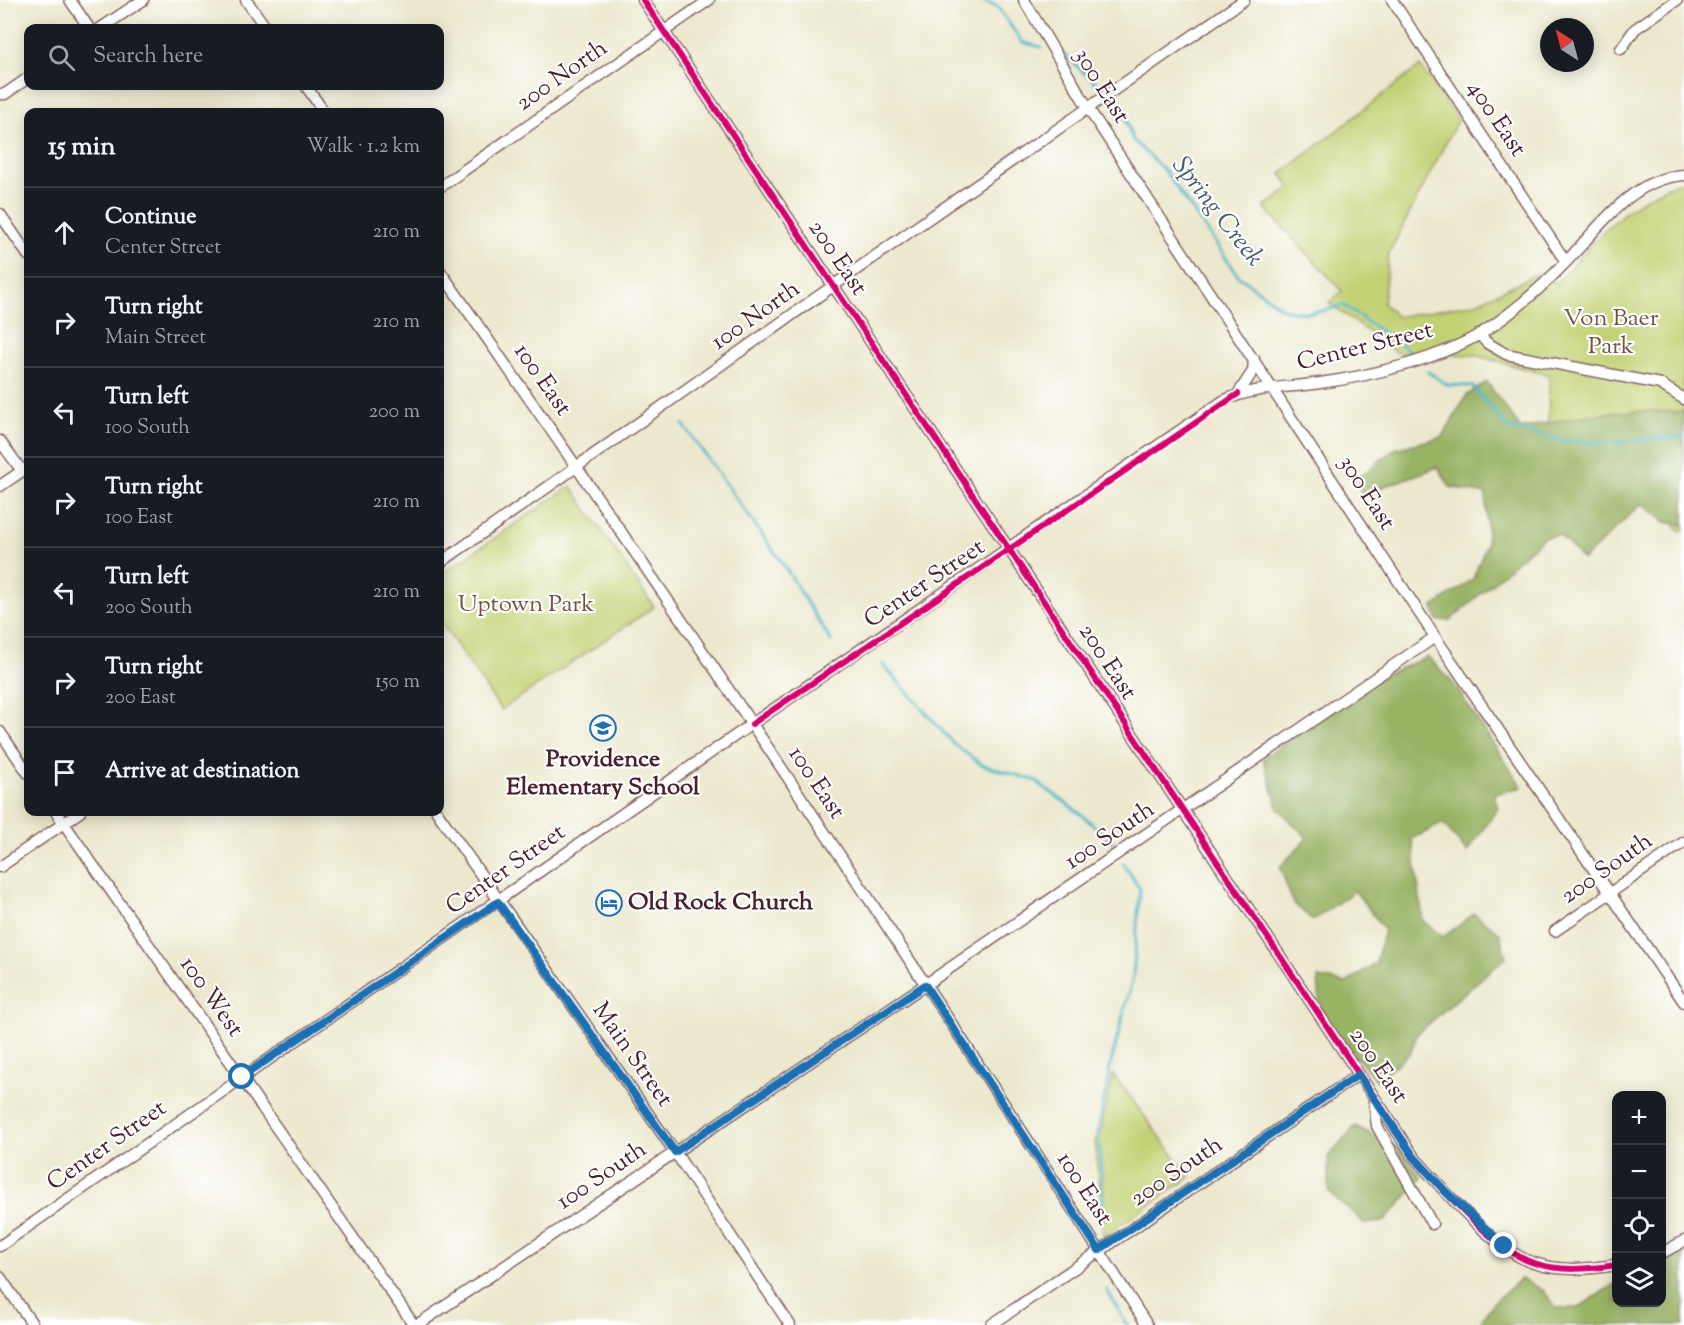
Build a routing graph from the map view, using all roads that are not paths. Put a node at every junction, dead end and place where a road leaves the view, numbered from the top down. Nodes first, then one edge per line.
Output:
1 (70, 0) edge
2 (143, 0) edge
3 (246, 0) edge
4 (643, 0) edge
5 (708, 0) edge
6 (1024, 0) edge
7 (1244, 0) edge
8 (1392, 0) edge
9 (1677, 0) edge
10 (86, 24) edge
11 (107, 24) edge
12 (263, 24) edge
13 (664, 30) junction
14 (1622, 49) dead end
15 (24, 81) edge
16 (309, 90) edge
17 (0, 94) edge
18 (321, 108) edge
19 (1088, 108) junction
20 (1684, 175) edge
21 (444, 183) edge
22 (0, 214) edge
23 (24, 249) edge
24 (1566, 262) junction
25 (444, 277) edge
26 (834, 286) junction
27 (1479, 334) junction
28 (1254, 359) junction
29 (1274, 390) junction
30 (1238, 394) junction
31 (1684, 399) edge
32 (0, 441) edge
33 (578, 467) junction
34 (24, 468) edge
35 (24, 470) edge
36 (0, 486) edge
37 (1010, 548) junction
38 (444, 561) edge
39 (1435, 637) junction
40 (752, 724) junction
41 (0, 732) edge
42 (24, 767) edge
43 (1183, 808) junction
44 (59, 816) edge
45 (74, 816) edge
46 (440, 816) edge
47 (63, 823) junction
48 (1684, 842) edge
49 (0, 867) edge
50 (1608, 893) junction
51 (498, 902) junction
52 (1555, 931) dead end
53 (925, 985) junction
54 (1684, 1002) edge
55 (1358, 1075) junction
56 (242, 1077) junction
57 (1374, 1098) junction
58 (675, 1152) junction
59 (1432, 1224) dead end
60 (1684, 1241) edge
61 (0, 1246) edge
62 (1099, 1250) junction
63 (1666, 1251) edge
64 (1612, 1266) edge
65 (0, 1277) edge
66 (33, 1325) edge
67 (416, 1325) edge
68 (790, 1325) edge
69 (991, 1325) edge
70 (1147, 1325) edge

1 - 10 street
2 - 11 street
3 - 12 street
4 - 13 street, 200 East
5 - 13 street, 200 North
6 - 19 street, 300 East
7 - 19 street, 100 North
8 - 24 street, 400 East
9 - 14 street
13 - 21 street, 200 North
13 - 26 street, 200 East
15 - 17 street
16 - 18 street
19 - 26 street, 100 North
19 - 28 street, 300 East
20 - 24 street, Center Street
22 - 23 street
24 - 27 street, Center Street
25 - 33 street, 100 East
26 - 33 street, 100 North
26 - 37 street, 200 East
27 - 29 street, Center Street
27 - 31 street
28 - 29 street, 300 East
28 - 30 street
29 - 30 street, Center Street
29 - 39 street, 300 East
30 - 37 street, Center Street
32 - 34 street
33 - 38 street, 100 North
33 - 40 street, 100 East
35 - 36 street
37 - 40 street, Center Street
37 - 43 street, 200 East
39 - 43 street, 100 South
39 - 50 street, 300 East
40 - 51 street, Center Street
40 - 53 street, 100 East
41 - 42 street
43 - 53 street, 100 South
43 - 55 street, 200 East
44 - 47 street, 100 West
45 - 47 street
46 - 51 street, Main Street
47 - 49 street
47 - 56 street, 100 West
48 - 50 street, 200 South
50 - 52 street, 200 South
50 - 54 street, 300 East
51 - 56 street, Center Street
51 - 58 street, Main Street
53 - 58 street, 100 South
53 - 62 street, 100 East
55 - 57 street, 200 East
55 - 62 street, 200 South
56 - 61 street, Center Street
56 - 67 street, 100 West
57 - 59 street
57 - 64 street, 200 East
58 - 67 street, 100 South
58 - 68 street, Main Street
60 - 63 street
62 - 69 street, 200 South
62 - 70 street, 100 East
65 - 66 street

